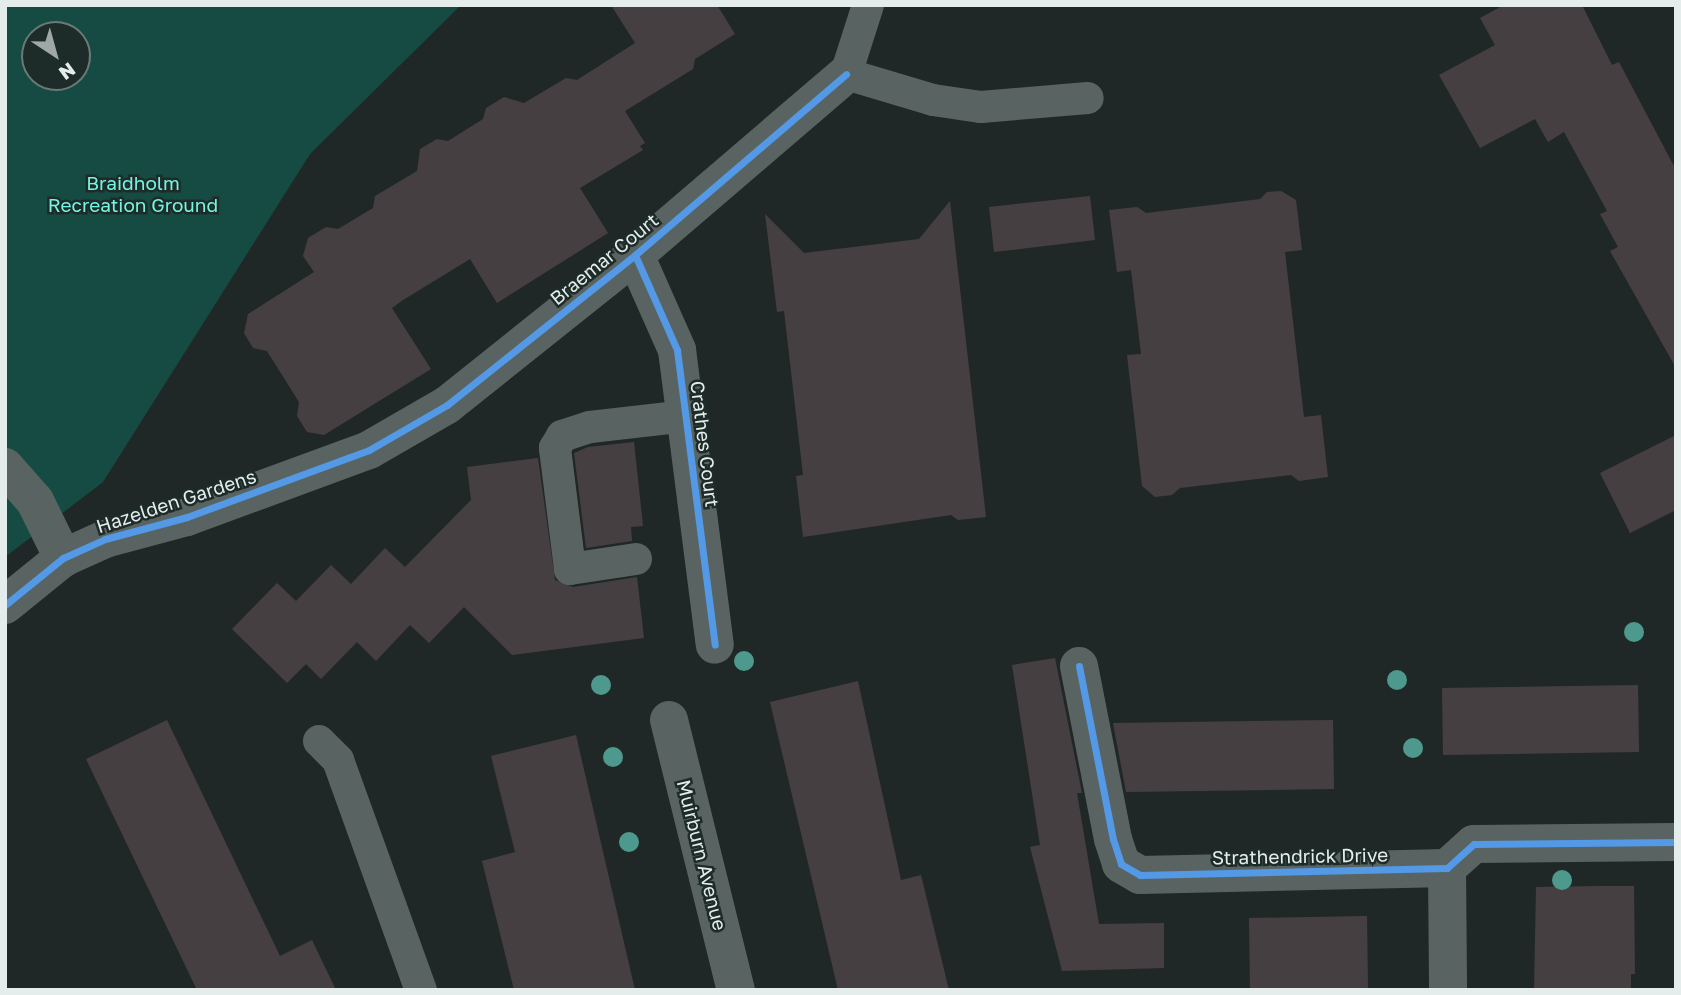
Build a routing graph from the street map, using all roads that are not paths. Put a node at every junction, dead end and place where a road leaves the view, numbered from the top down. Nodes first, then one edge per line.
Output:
1 (868, 5) edge
2 (846, 74) junction
3 (1088, 98) dead end
4 (635, 255) junction
5 (686, 416) junction
6 (369, 450) joint
7 (5, 467) edge
8 (63, 558) junction
9 (636, 559) dead end
10 (5, 605) edge
11 (715, 645) dead end
12 (1079, 666) dead end
13 (669, 720) dead end
14 (319, 741) dead end
15 (1676, 842) edge
16 (1447, 868) junction
17 (421, 990) edge
18 (736, 990) edge
19 (1448, 990) edge

1 - 2 lane
2 - 3 lane
2 - 4 street, Braemar Court
4 - 5 street, Crathes Court
4 - 6 street, Braemar Court
5 - 9 lane
5 - 11 street, Crathes Court
6 - 8 street, Hazelden Gardens
7 - 8 street
8 - 10 street, Hazelden Gardens
12 - 16 street, Strathendrick Drive
13 - 18 street, Muirburn Avenue
14 - 17 lane
15 - 16 street
16 - 19 street

